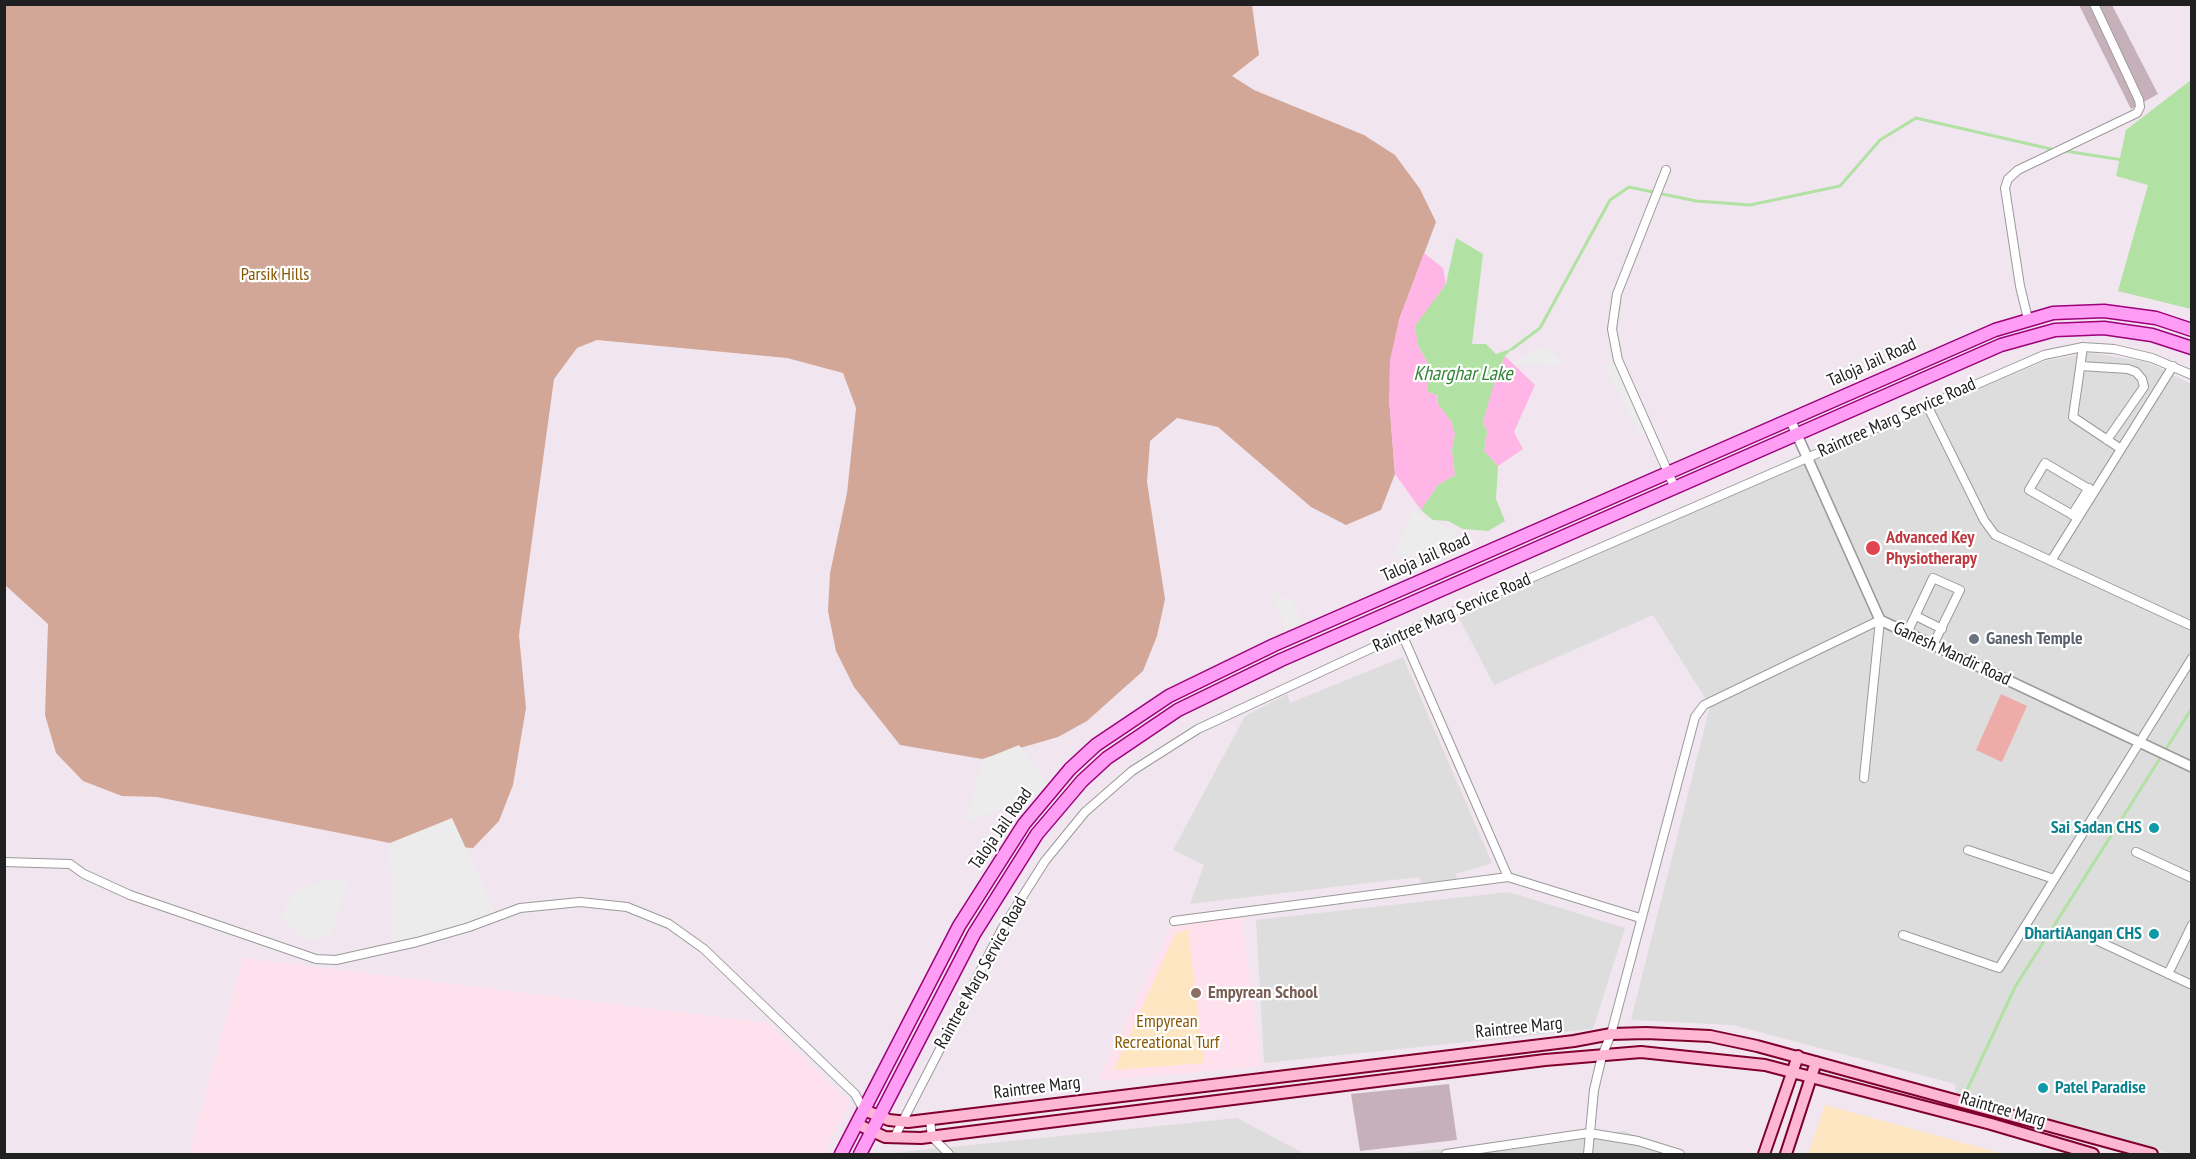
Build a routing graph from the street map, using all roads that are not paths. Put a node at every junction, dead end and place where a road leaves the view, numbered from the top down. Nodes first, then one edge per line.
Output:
1 (2094, 4) edge
2 (1666, 170) dead end
3 (2028, 319) junction
4 (2192, 330) edge
5 (2083, 347) junction
6 (2192, 348) edge
7 (2081, 366) junction
8 (2174, 366) junction
9 (2192, 375) edge
10 (1927, 405) junction
11 (1790, 419) junction
12 (1797, 434) junction
13 (2107, 440) junction
14 (2121, 449) junction
15 (1808, 458) junction
16 (1668, 472) junction
17 (1675, 488) junction
18 (2092, 490) junction
19 (2075, 517) junction
20 (2051, 561) junction
21 (1916, 616) junction
22 (1880, 620) junction
23 (2192, 626) edge
24 (1942, 628) junction
25 (1907, 633) junction
26 (1402, 634) junction
27 (1933, 645) junction
28 (2192, 658) edge
29 (2143, 744) junction
30 (2192, 767) edge
31 (1864, 778) dead end
32 (1968, 850) dead end
33 (2136, 852) dead end
34 (4, 862) edge
35 (1508, 877) junction
36 (2192, 878) edge
37 (2054, 879) junction
38 (1640, 918) junction
39 (1174, 921) dead end
40 (2192, 926) edge
41 (2081, 933) dead end
42 (1903, 935) dead end
43 (2168, 974) junction
44 (2192, 985) edge
45 (1611, 1034) junction
46 (1602, 1056) junction
47 (1798, 1056) junction
48 (1816, 1062) junction
49 (1792, 1072) junction
50 (1813, 1078) junction
51 (864, 1110) junction
52 (879, 1117) junction
53 (930, 1120) junction
54 (902, 1122) junction
55 (857, 1124) junction
56 (872, 1132) junction
57 (1589, 1133) junction
58 (932, 1137) junction
59 (894, 1138) junction
60 (2100, 1138) junction
61 (1460, 1153) edge
62 (841, 1155) edge
63 (860, 1155) edge
64 (949, 1155) edge
65 (1446, 1155) edge
66 (1588, 1155) edge
67 (1680, 1155) edge
68 (1764, 1155) edge
69 (1786, 1155) edge
70 (2094, 1155) edge
71 (2152, 1155) edge

1 - 3 street
2 - 16 street
3 - 4 main road, Taloja Jail Road
3 - 11 main road, Taloja Jail Road
5 - 7 street
5 - 8 street, Raintree Marg Service Road
5 - 10 street, Raintree Marg Service Road
6 - 12 main road, Taloja Jail Road
7 - 13 street
7 - 13 street
8 - 9 street, Raintree Marg Service Road
8 - 14 street
10 - 15 street, Raintree Marg Service Road
10 - 20 street
11 - 12 street, Ganesh Mandir Road
11 - 16 main road, Taloja Jail Road
12 - 15 street, Ganesh Mandir Road
12 - 17 main road, Taloja Jail Road
13 - 14 street
14 - 18 street
15 - 22 street, Ganesh Mandir Road
15 - 26 street, Raintree Marg Service Road
16 - 17 street
16 - 51 main road, Taloja Jail Road
17 - 52 main road, Taloja Jail Road
18 - 19 street
18 - 19 street
19 - 20 street
20 - 23 street
21 - 24 street
21 - 24 street
21 - 25 street
22 - 25 street, Ganesh Mandir Road
22 - 31 street
22 - 38 street
24 - 27 street
25 - 27 street, Ganesh Mandir Road
26 - 35 street
26 - 54 street, Raintree Marg Service Road
27 - 29 street, Ganesh Mandir Road
28 - 29 street
29 - 30 street, Ganesh Mandir Road
29 - 37 street
32 - 37 street
33 - 36 street
34 - 51 street
35 - 38 street
35 - 39 street
37 - 42 street
38 - 45 street
40 - 43 street
41 - 43 street
43 - 44 street
45 - 46 street
45 - 47 main road, Raintree Marg
45 - 53 main road, Raintree Marg
46 - 49 main road, Raintree Marg
46 - 57 street
46 - 58 main road, Raintree Marg
47 - 48 main road, Raintree Marg
47 - 49 main road
48 - 50 main road
48 - 60 main road, Raintree Marg
49 - 50 main road, Raintree Marg
49 - 68 main road
50 - 69 main road
50 - 70 main road, Raintree Marg
51 - 52 main road, Raintree Marg
51 - 55 main road
52 - 54 main road, Raintree Marg
52 - 56 main road
53 - 54 main road, Raintree Marg
53 - 58 street
54 - 59 street, Raintree Marg Service Road
55 - 56 main road, Raintree Marg
55 - 62 main road
56 - 59 main road, Raintree Marg
56 - 63 main road
57 - 61 street
57 - 66 street
57 - 67 street
58 - 59 main road, Raintree Marg
58 - 64 street
60 - 70 main road
60 - 71 main road, Raintree Marg
61 - 65 street

